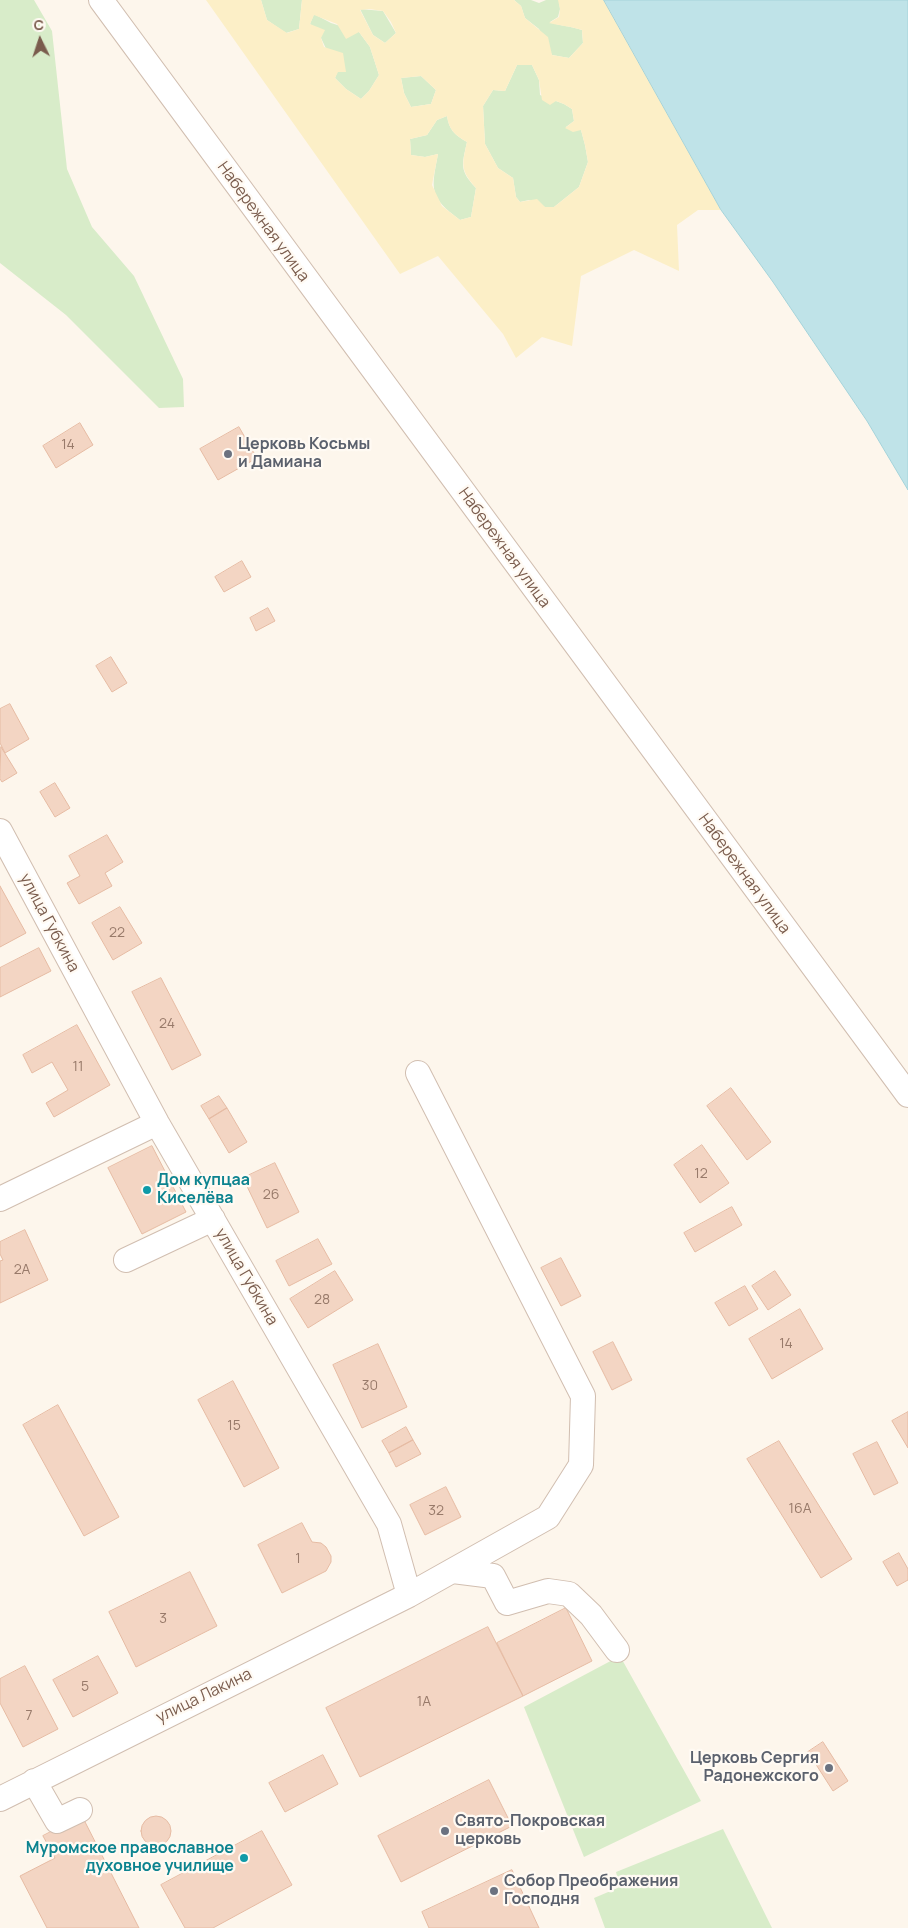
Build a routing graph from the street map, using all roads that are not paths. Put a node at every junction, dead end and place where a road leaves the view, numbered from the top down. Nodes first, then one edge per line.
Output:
1 (101, 0) edge
2 (0, 831) edge
3 (418, 1073) dead end
4 (908, 1095) edge
5 (157, 1123) junction
6 (0, 1199) edge
7 (213, 1219) junction
8 (126, 1260) dead end
9 (453, 1571) junction
10 (409, 1595) junction
11 (618, 1650) dead end
12 (34, 1781) junction
13 (0, 1799) edge
14 (80, 1810) dead end

1 - 4 street, Набережная улица
2 - 5 street, улица Губкина
3 - 9 street, улица Лакина
5 - 6 street
5 - 7 street, улица Губкина
7 - 8 street
7 - 10 street, улица Губкина
9 - 10 street, улица Лакина
9 - 11 street
10 - 12 street, улица Лакина
12 - 13 street, улица Лакина
12 - 14 street

